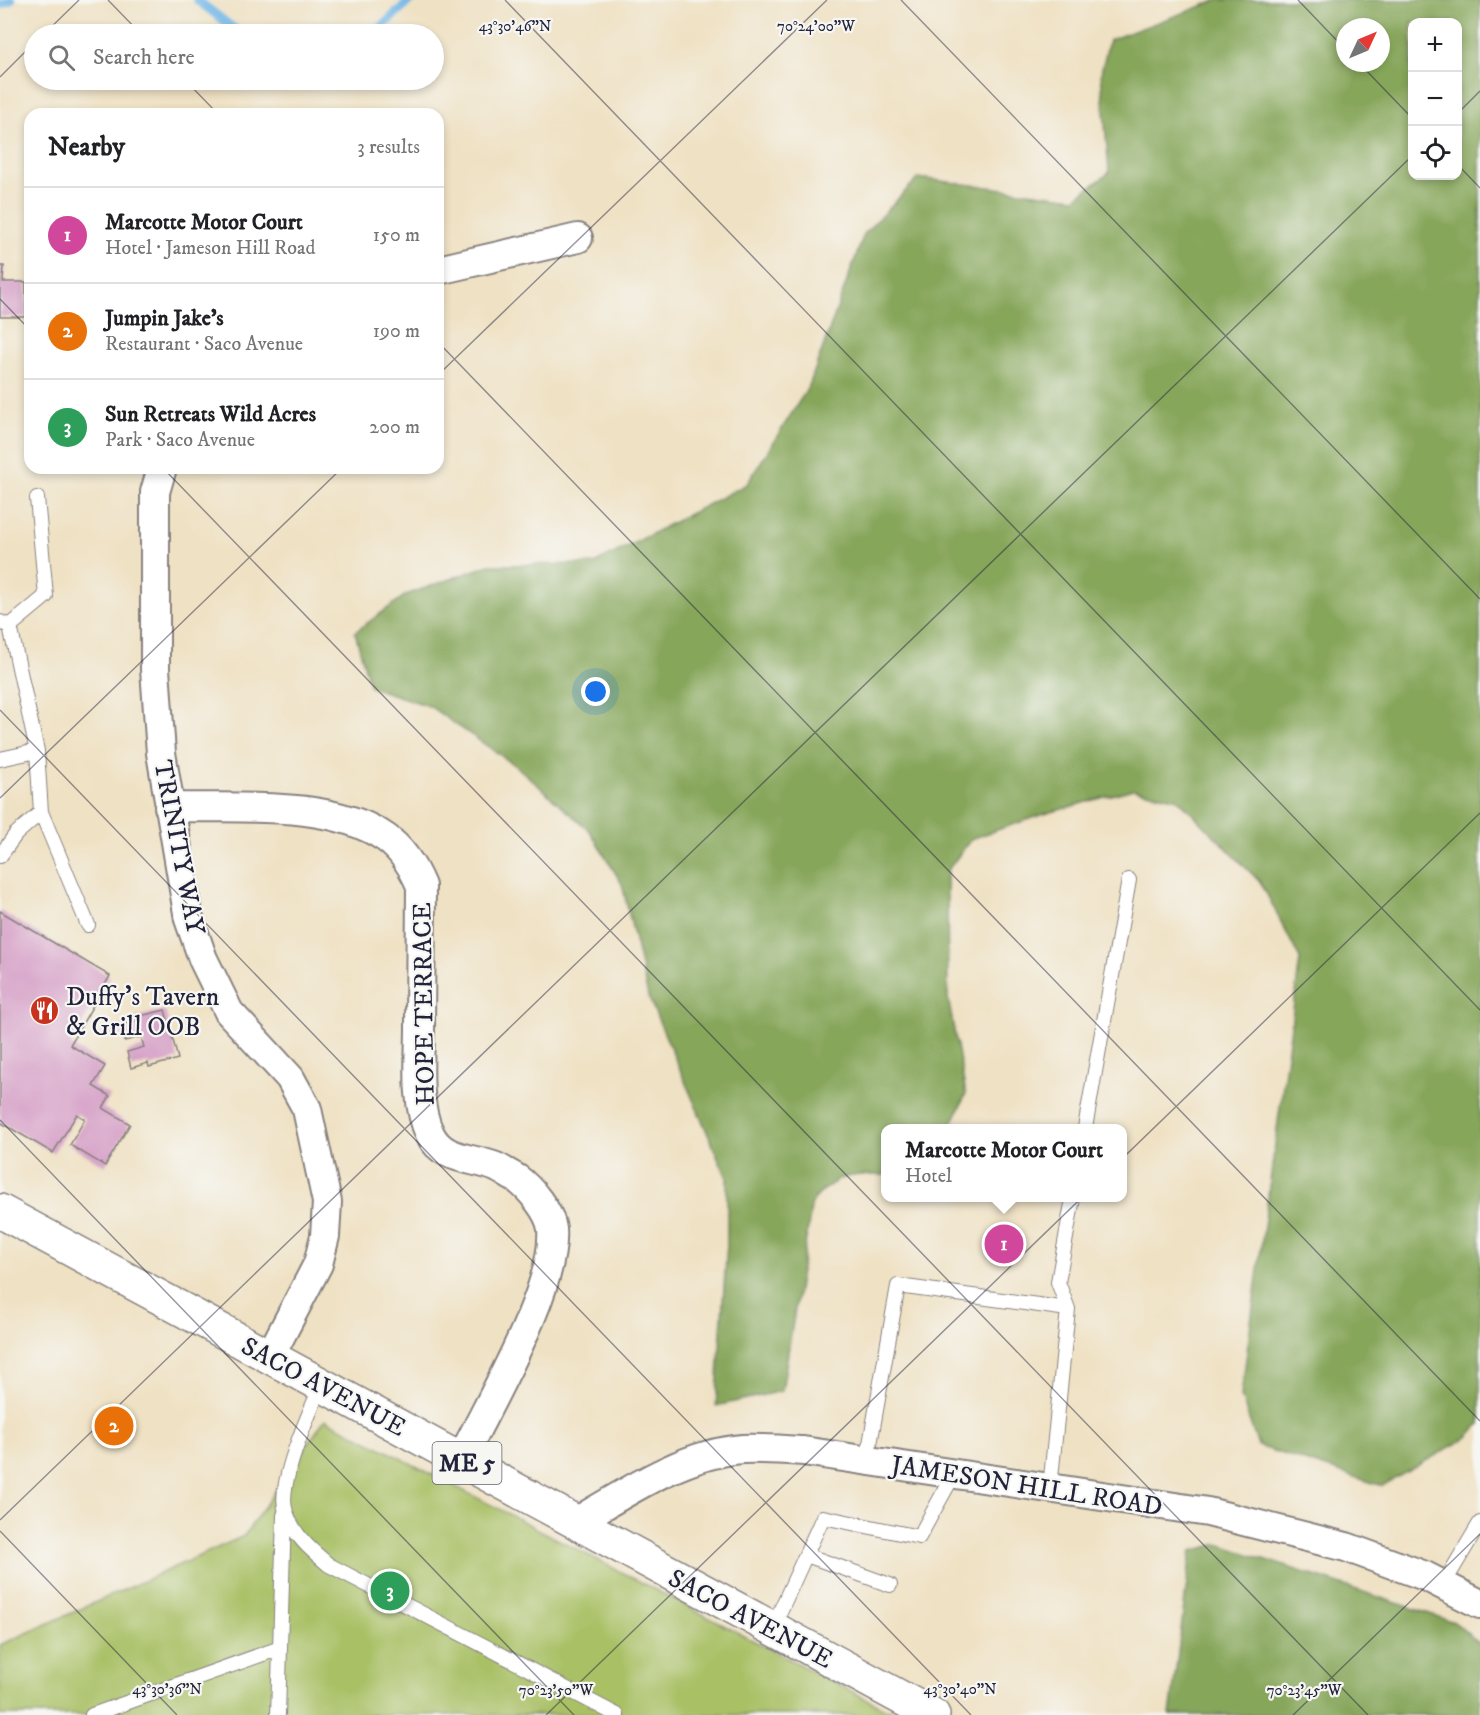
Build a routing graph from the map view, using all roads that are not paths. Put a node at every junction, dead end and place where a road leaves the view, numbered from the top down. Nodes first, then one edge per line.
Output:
1 (578, 238) dead end
2 (444, 269) edge
3 (160, 474) edge
4 (37, 498) dead end
5 (5, 624) edge
6 (37, 752) junction
7 (0, 759) edge
8 (169, 807) junction
9 (41, 812) junction
10 (16, 834) junction
11 (0, 838) edge
12 (0, 856) edge
13 (1129, 880) dead end
14 (88, 925) dead end
15 (1086, 1124) edge
16 (1072, 1202) edge
17 (0, 1211) edge
18 (1068, 1309) junction
19 (268, 1358) junction
20 (322, 1384) junction
21 (461, 1460) junction
22 (867, 1461) junction
23 (954, 1474) junction
24 (1050, 1488) junction
25 (285, 1509) junction
26 (576, 1522) junction
27 (1480, 1523) edge
28 (806, 1555) junction
29 (890, 1585) dead end
30 (1443, 1585) junction
31 (1480, 1604) edge
32 (772, 1629) junction
33 (280, 1648) junction
34 (92, 1715) edge
35 (278, 1715) edge
36 (617, 1715) edge
37 (933, 1715) edge

1 - 2 street
3 - 8 street, TRINITY WAY
4 - 5 lane
5 - 6 lane
6 - 7 lane
6 - 9 lane
8 - 19 street, TRINITY WAY
8 - 21 street, HOPE TERRACE
9 - 10 lane
9 - 14 lane
10 - 11 lane
10 - 12 lane
13 - 15 lane
16 - 18 lane
17 - 19 main road, SACO AVENUE / ME 5
18 - 22 lane
18 - 24 lane
19 - 20 main road, SACO AVENUE / ME 5
20 - 21 main road, SACO AVENUE / ME 5
20 - 25 lane
21 - 26 main road, SACO AVENUE / ME 5
22 - 23 street, JAMESON HILL ROAD
22 - 26 street, JAMESON HILL ROAD
23 - 24 street, JAMESON HILL ROAD
23 - 28 lane
24 - 30 street, JAMESON HILL ROAD
25 - 33 lane
25 - 36 lane
26 - 32 main road, SACO AVENUE / ME 5
27 - 30 lane
28 - 29 lane
28 - 32 lane
30 - 31 street, JAMESON HILL ROAD
32 - 37 main road, SACO AVENUE / ME 5
33 - 34 lane
33 - 35 lane

